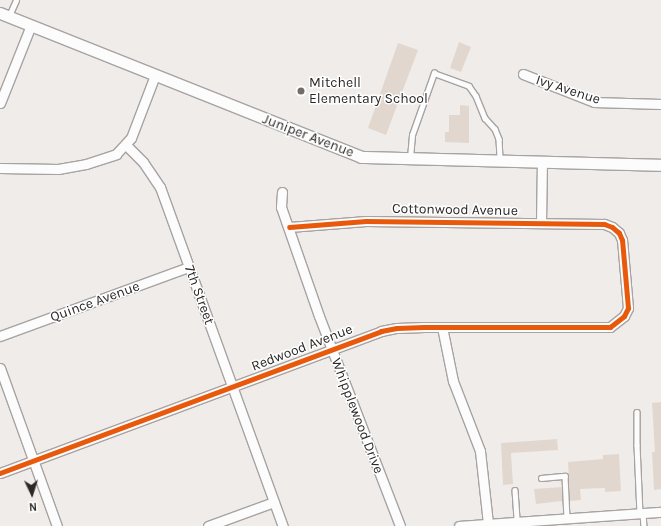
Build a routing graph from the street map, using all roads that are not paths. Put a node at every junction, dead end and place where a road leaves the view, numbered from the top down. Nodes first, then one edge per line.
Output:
1 (16, 0) edge
2 (4, 14) edge
3 (31, 25) junction
4 (523, 74) dead end
5 (155, 75) junction
6 (0, 103) edge
7 (661, 104) edge
8 (126, 146) junction
9 (410, 158) junction
10 (500, 160) junction
11 (542, 161) junction
12 (661, 164) edge
13 (0, 168) edge
14 (282, 192) dead end
15 (541, 223) junction
16 (288, 227) junction
17 (190, 267) junction
18 (624, 316) joint
19 (442, 327) junction
20 (0, 336) edge
21 (332, 350) junction
22 (0, 368) edge
23 (233, 387) junction
24 (637, 412) dead end
25 (33, 461) junction
26 (0, 473) edge
27 (541, 478) dead end
28 (515, 490) dead end
29 (274, 502) junction
30 (661, 512) edge
31 (642, 513) junction
32 (567, 518) junction
33 (517, 522) junction
34 (532, 523) edge
35 (488, 524) junction
36 (57, 526) edge
37 (208, 526) edge
38 (283, 526) edge
39 (400, 526) edge
40 (459, 526) edge
41 (644, 526) edge

1 - 2 lane
2 - 3 street, Juniper Avenue
3 - 5 street, Juniper Avenue
3 - 6 street
4 - 7 street, Ivy Avenue
5 - 8 street
5 - 9 street, Juniper Avenue
8 - 13 street
8 - 17 street, 7th Street
9 - 10 street, Juniper Avenue
9 - 10 lane
10 - 11 street, Juniper Avenue
11 - 12 street, Juniper Avenue
11 - 15 street
14 - 16 street, Whipplewood Drive
15 - 16 street, Cottonwood Avenue
15 - 18 street, Cottonwood Avenue
16 - 21 street, Whipplewood Drive
17 - 20 street, Quince Avenue
17 - 23 street, 7th Street
18 - 19 street, Redwood Avenue
19 - 21 street, Redwood Avenue
19 - 35 street
21 - 23 street, Redwood Avenue
21 - 39 street, Whipplewood Drive
22 - 25 street
23 - 25 street, Redwood Avenue
23 - 29 street, 7th Street
24 - 31 lane
25 - 26 street, Redwood Avenue
25 - 36 street
27 - 32 lane
28 - 33 lane
29 - 37 street
29 - 38 street, 7th Street
30 - 31 street
31 - 32 street
31 - 41 lane
32 - 34 street
33 - 34 street
33 - 35 street
35 - 40 street

